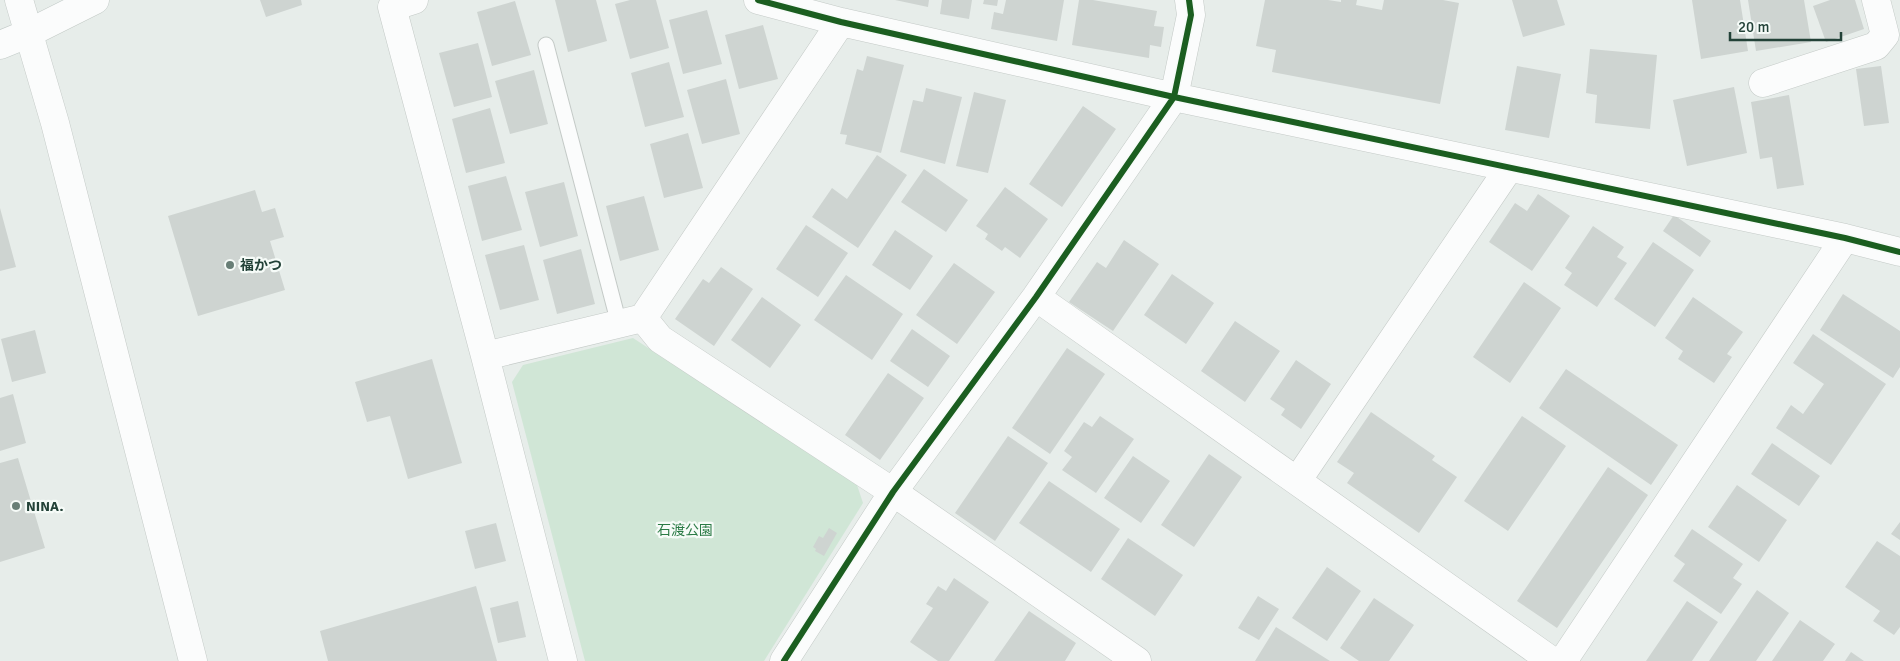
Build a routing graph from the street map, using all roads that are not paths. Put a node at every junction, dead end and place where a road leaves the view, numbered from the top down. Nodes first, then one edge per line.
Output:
1 (19, 0) edge
2 (95, 0) edge
3 (414, 0) edge
4 (758, 0) edge
5 (1189, 0) edge
6 (1876, 0) edge
7 (841, 22) junction
8 (27, 34) junction
9 (0, 45) edge
10 (546, 45) dead end
11 (1763, 83) dead end
12 (1174, 97) junction
13 (1509, 168) junction
14 (1845, 238) junction
15 (1900, 252) edge
16 (1036, 297) junction
17 (631, 321) junction
18 (485, 356) junction
19 (1297, 480) junction
20 (893, 492) junction
21 (193, 661) edge
22 (563, 661) edge
23 (784, 661) edge
24 (1137, 661) edge
25 (1552, 661) edge
26 (1563, 661) edge

1 - 8 street
2 - 8 street
3 - 18 street
4 - 7 street
5 - 12 street
6 - 11 street
7 - 12 street
7 - 17 street
8 - 9 street
8 - 21 street
10 - 17 lane
12 - 13 street
12 - 16 street
13 - 14 street
13 - 19 street
14 - 15 street
14 - 26 street
16 - 19 street
16 - 20 street
17 - 18 street
17 - 20 street
18 - 22 street
19 - 25 street
20 - 23 street
20 - 24 street

